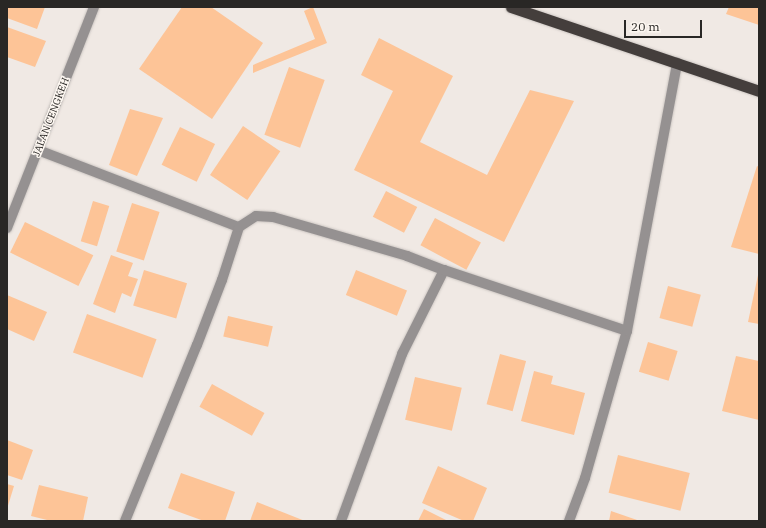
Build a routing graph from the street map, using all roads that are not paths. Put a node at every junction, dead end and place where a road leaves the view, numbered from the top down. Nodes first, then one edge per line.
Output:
1 (94, 7) edge
2 (511, 7) edge
3 (531, 10) edge
4 (677, 63) junction
5 (759, 91) edge
6 (38, 150) junction
7 (239, 227) junction
8 (7, 228) edge
9 (444, 270) junction
10 (627, 331) junction
11 (125, 521) edge
12 (341, 521) edge
13 (569, 521) edge

1 - 6 street, JALAN CENGKEH
2 - 3 highway
3 - 4 highway
4 - 5 highway
4 - 10 street
6 - 7 street
6 - 8 street, JALAN CENGKEH
7 - 9 street
7 - 11 street
9 - 10 street
9 - 12 street
10 - 13 street

